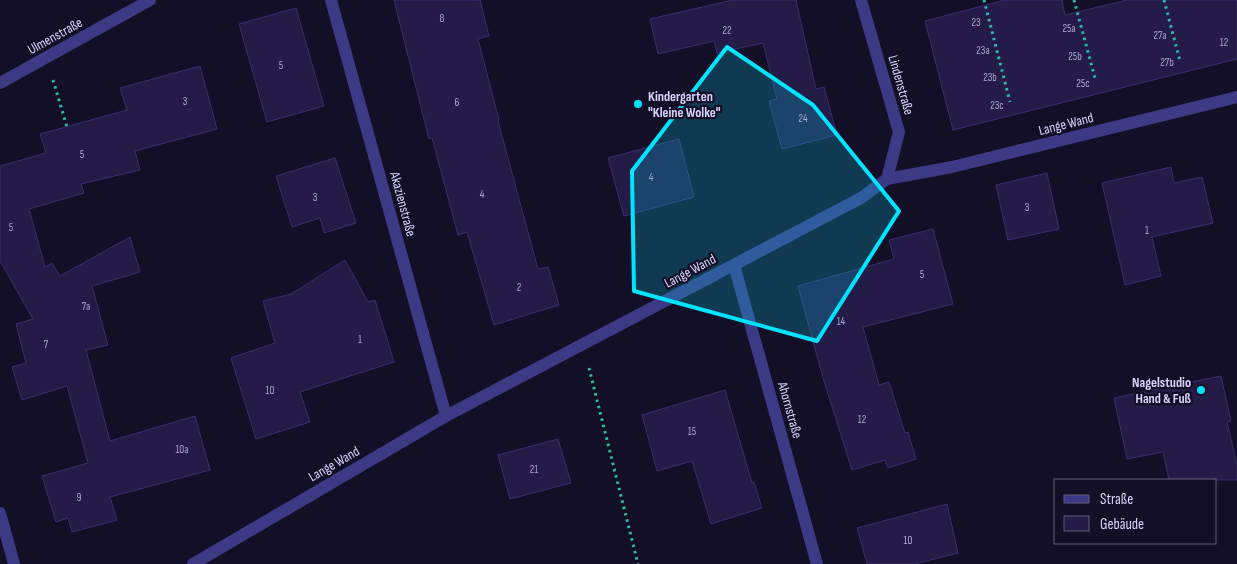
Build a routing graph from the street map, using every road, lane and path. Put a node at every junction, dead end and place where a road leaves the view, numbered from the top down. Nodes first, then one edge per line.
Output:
1 (150, 0) edge
2 (331, 0) edge
3 (861, 0) edge
4 (984, 0) edge
5 (1074, 0) edge
6 (1164, 0) edge
7 (43, 60) junction
8 (1180, 61) dead end
9 (1095, 78) dead end
10 (0, 83) edge
11 (1237, 97) edge
12 (1010, 102) dead end
13 (67, 127) dead end
14 (887, 179) junction
15 (734, 265) junction
16 (582, 343) junction
17 (446, 416) junction
18 (0, 513) edge
19 (14, 564) edge
20 (193, 564) edge
21 (638, 564) edge
22 (817, 564) edge

1 - 7 street, Ulmenstraße
2 - 17 street, Akazienstraße
3 - 14 street, Lindenstraße
4 - 12 path
5 - 9 path
6 - 8 path
7 - 10 street, Ulmenstraße
7 - 13 path
11 - 14 street, Lange Wand
14 - 15 street, Lange Wand
15 - 16 street, Lange Wand
15 - 22 street, Ahornstraße
16 - 17 street, Lange Wand
16 - 21 path
17 - 20 street, Lange Wand
18 - 19 street

